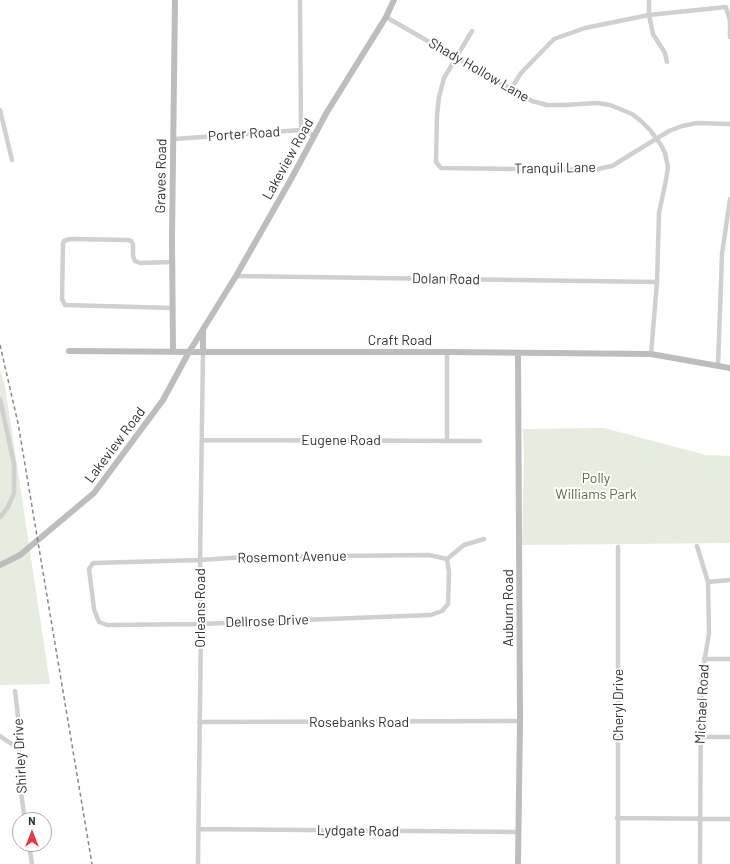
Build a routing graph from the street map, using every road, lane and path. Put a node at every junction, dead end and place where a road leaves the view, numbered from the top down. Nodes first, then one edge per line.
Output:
1 (175, 0) edge
2 (300, 0) edge
3 (394, 0) edge
4 (650, 0) edge
5 (649, 15) junction
6 (386, 17) junction
7 (472, 31) dead end
8 (730, 37) edge
9 (456, 57) junction
10 (667, 62) dead end
11 (511, 89) junction
12 (0, 110) edge
13 (730, 124) edge
14 (301, 130) junction
15 (314, 135) junction
16 (656, 138) junction
17 (174, 139) junction
18 (12, 160) dead end
19 (730, 198) edge
20 (172, 262) junction
21 (236, 276) junction
22 (657, 282) junction
23 (172, 308) junction
24 (203, 329) junction
25 (69, 351) dead end
26 (173, 352) junction
27 (189, 352) junction
28 (203, 352) junction
29 (447, 352) junction
30 (518, 353) junction
31 (651, 354) junction
32 (718, 366) junction
33 (730, 368) edge
34 (0, 399) edge
35 (202, 440) junction
36 (447, 441) junction
37 (480, 441) dead end
38 (0, 517) edge
39 (484, 539) dead end
40 (697, 546) dead end
41 (618, 547) dead end
42 (447, 559) junction
43 (200, 560) junction
44 (93, 563) joint
45 (0, 564) edge
46 (730, 580) edge
47 (708, 582) junction
48 (201, 624) junction
49 (704, 659) junction
50 (730, 659) edge
51 (15, 691) dead end
52 (520, 721) junction
53 (199, 722) junction
54 (0, 736) edge
55 (700, 737) junction
56 (730, 737) edge
57 (19, 749) junction
58 (24, 812) edge
59 (617, 818) junction
60 (700, 819) junction
61 (730, 819) edge
62 (198, 829) junction
63 (518, 832) junction
64 (30, 852) edge
65 (32, 864) edge
66 (198, 864) edge
67 (518, 864) edge
68 (618, 864) edge
69 (700, 864) edge

1 - 17 street, Graves Road
2 - 14 street
3 - 6 street, Lakeview Road
4 - 5 street
5 - 8 street
5 - 10 street
5 - 11 street
6 - 9 street, Shady Hollow Lane
6 - 15 street, Lakeview Road
7 - 9 street
9 - 11 street, Shady Hollow Lane
9 - 16 street, Tranquil Lane
11 - 16 street, Shady Hollow Lane
12 - 18 street
13 - 16 street, Tranquil Lane
14 - 15 street, Porter Road
14 - 17 street, Porter Road
15 - 21 street, Lakeview Road
16 - 22 street, Shady Hollow Lane
17 - 20 street, Graves Road
19 - 32 street
20 - 23 street, Graves Road
20 - 23 street
21 - 22 street, Dolan Road
21 - 24 street, Lakeview Road
22 - 31 street, Shady Hollow Lane
23 - 26 street, Graves Road
24 - 27 street, Lakeview Road
24 - 28 street
25 - 26 street, Craft Road
26 - 27 street, Craft Road
27 - 28 street, Craft Road
27 - 45 street, Lakeview Road
28 - 29 street, Craft Road
28 - 35 street, Orleans Road
29 - 30 street, Craft Road
29 - 36 street
30 - 31 street, Craft Road
30 - 52 street, Auburn Road
31 - 32 street, Craft Road
32 - 33 street, Craft Road
34 - 38 street
35 - 36 street, Eugene Road
35 - 43 street, Orleans Road
36 - 37 street, Eugene Road
39 - 42 street
40 - 47 street, Michael Road
41 - 59 street, Cheryl Drive
42 - 43 street, Rosemont Avenue
42 - 48 street, Dellrose Drive
43 - 44 street, Rosemont Avenue
43 - 48 street, Orleans Road
44 - 48 street, Dellrose Drive
46 - 47 street
47 - 49 street, Michael Road
48 - 53 street, Orleans Road
49 - 50 street
49 - 55 street, Michael Road
51 - 57 street, Shirley Drive
52 - 53 street, Rosebanks Road
52 - 63 street, Auburn Road
53 - 62 street, Orleans Road
54 - 57 street
55 - 56 street
55 - 60 street, Michael Road
57 - 58 street, Shirley Drive
59 - 60 street
59 - 68 street, Cheryl Drive
60 - 61 street
60 - 69 street, Michael Road
62 - 63 street, Lydgate Road
62 - 66 street, Orleans Road
63 - 67 street, Auburn Road
64 - 65 street

